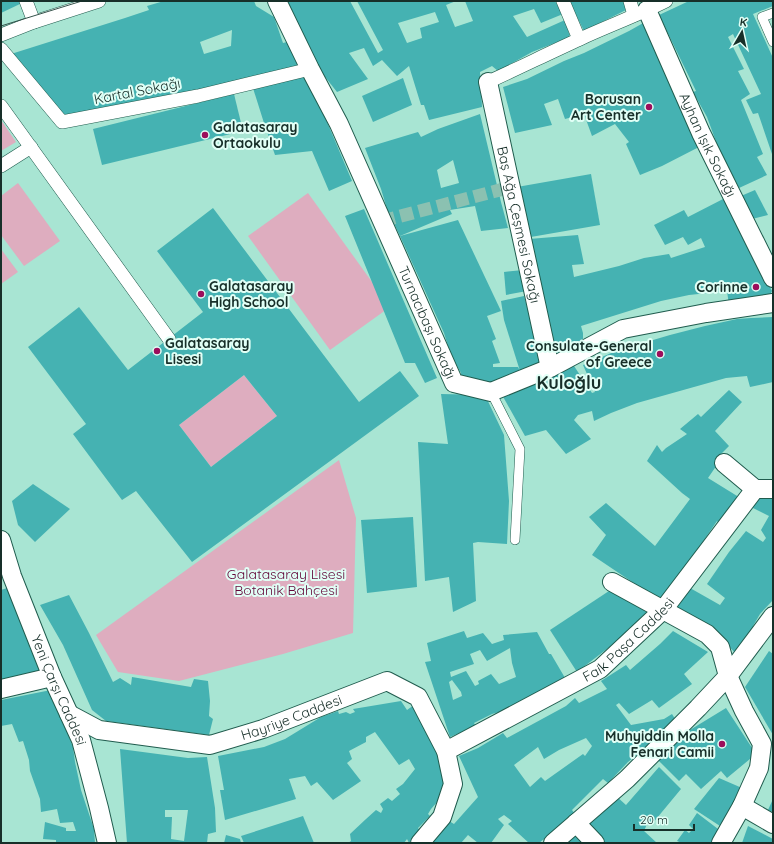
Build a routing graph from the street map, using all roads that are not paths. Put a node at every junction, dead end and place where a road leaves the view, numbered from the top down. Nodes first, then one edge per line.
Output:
1 (26, 1) edge
2 (100, 1) edge
3 (277, 1) edge
4 (563, 1) edge
5 (630, 1) edge
6 (666, 1) edge
7 (641, 13) junction
8 (773, 13) edge
9 (34, 22) junction
10 (1, 35) edge
11 (579, 39) junction
12 (773, 42) edge
13 (1, 49) edge
14 (310, 69) junction
15 (488, 82) joint
16 (1, 106) edge
17 (31, 147) junction
18 (1, 166) edge
19 (773, 278) edge
20 (773, 303) edge
21 (169, 339) dead end
22 (550, 368) junction
23 (492, 392) junction
24 (724, 464) dead end
25 (755, 489) junction
26 (773, 489) edge
27 (1, 540) edge
28 (515, 540) dead end
29 (6, 577) edge
30 (612, 582) dead end
31 (663, 610) junction
32 (773, 616) edge
33 (728, 676) junction
34 (52, 678) junction
35 (1, 689) edge
36 (69, 714) junction
37 (99, 730) junction
38 (81, 740) junction
39 (446, 751) junction
40 (742, 806) junction
41 (576, 823) junction
42 (773, 824) edge
43 (107, 843) edge
44 (420, 843) edge
45 (553, 843) edge
46 (595, 843) edge
47 (721, 843) edge

1 - 9 street
2 - 9 street
3 - 14 street, Turnacıbaşı Sokağı
4 - 11 street
5 - 7 street, Ayhan Işık Sokağı
6 - 7 street
7 - 11 street
7 - 19 street, Ayhan Işık Sokağı
8 - 12 lane
9 - 10 street
11 - 15 street
13 - 14 street, Kartal Sokağı
14 - 23 street, Turnacıbaşı Sokağı
15 - 22 street, Baş Ağa Çeşmesi Sokağı
16 - 17 street
17 - 18 street
17 - 21 street
20 - 22 street
22 - 23 street
23 - 28 lane
24 - 25 street
25 - 26 street
25 - 31 street, Faik Paşa Caddesi
27 - 29 street, Yeni Çarşı Caddesi
29 - 34 street, Yeni Çarşı Caddesi
30 - 31 street
31 - 33 street
31 - 39 street, Faik Paşa Caddesi
32 - 33 street
33 - 40 street
33 - 41 street
34 - 35 street
34 - 36 street, Yeni Çarşı Caddesi
36 - 37 street, Hayriye Caddesi
36 - 38 street, Yeni Çarşı Caddesi
37 - 38 street
37 - 39 street, Hayriye Caddesi
38 - 43 street, Yeni Çarşı Caddesi
39 - 44 street, Hayriye Caddesi
40 - 42 street
40 - 47 street
41 - 45 street
41 - 46 street

